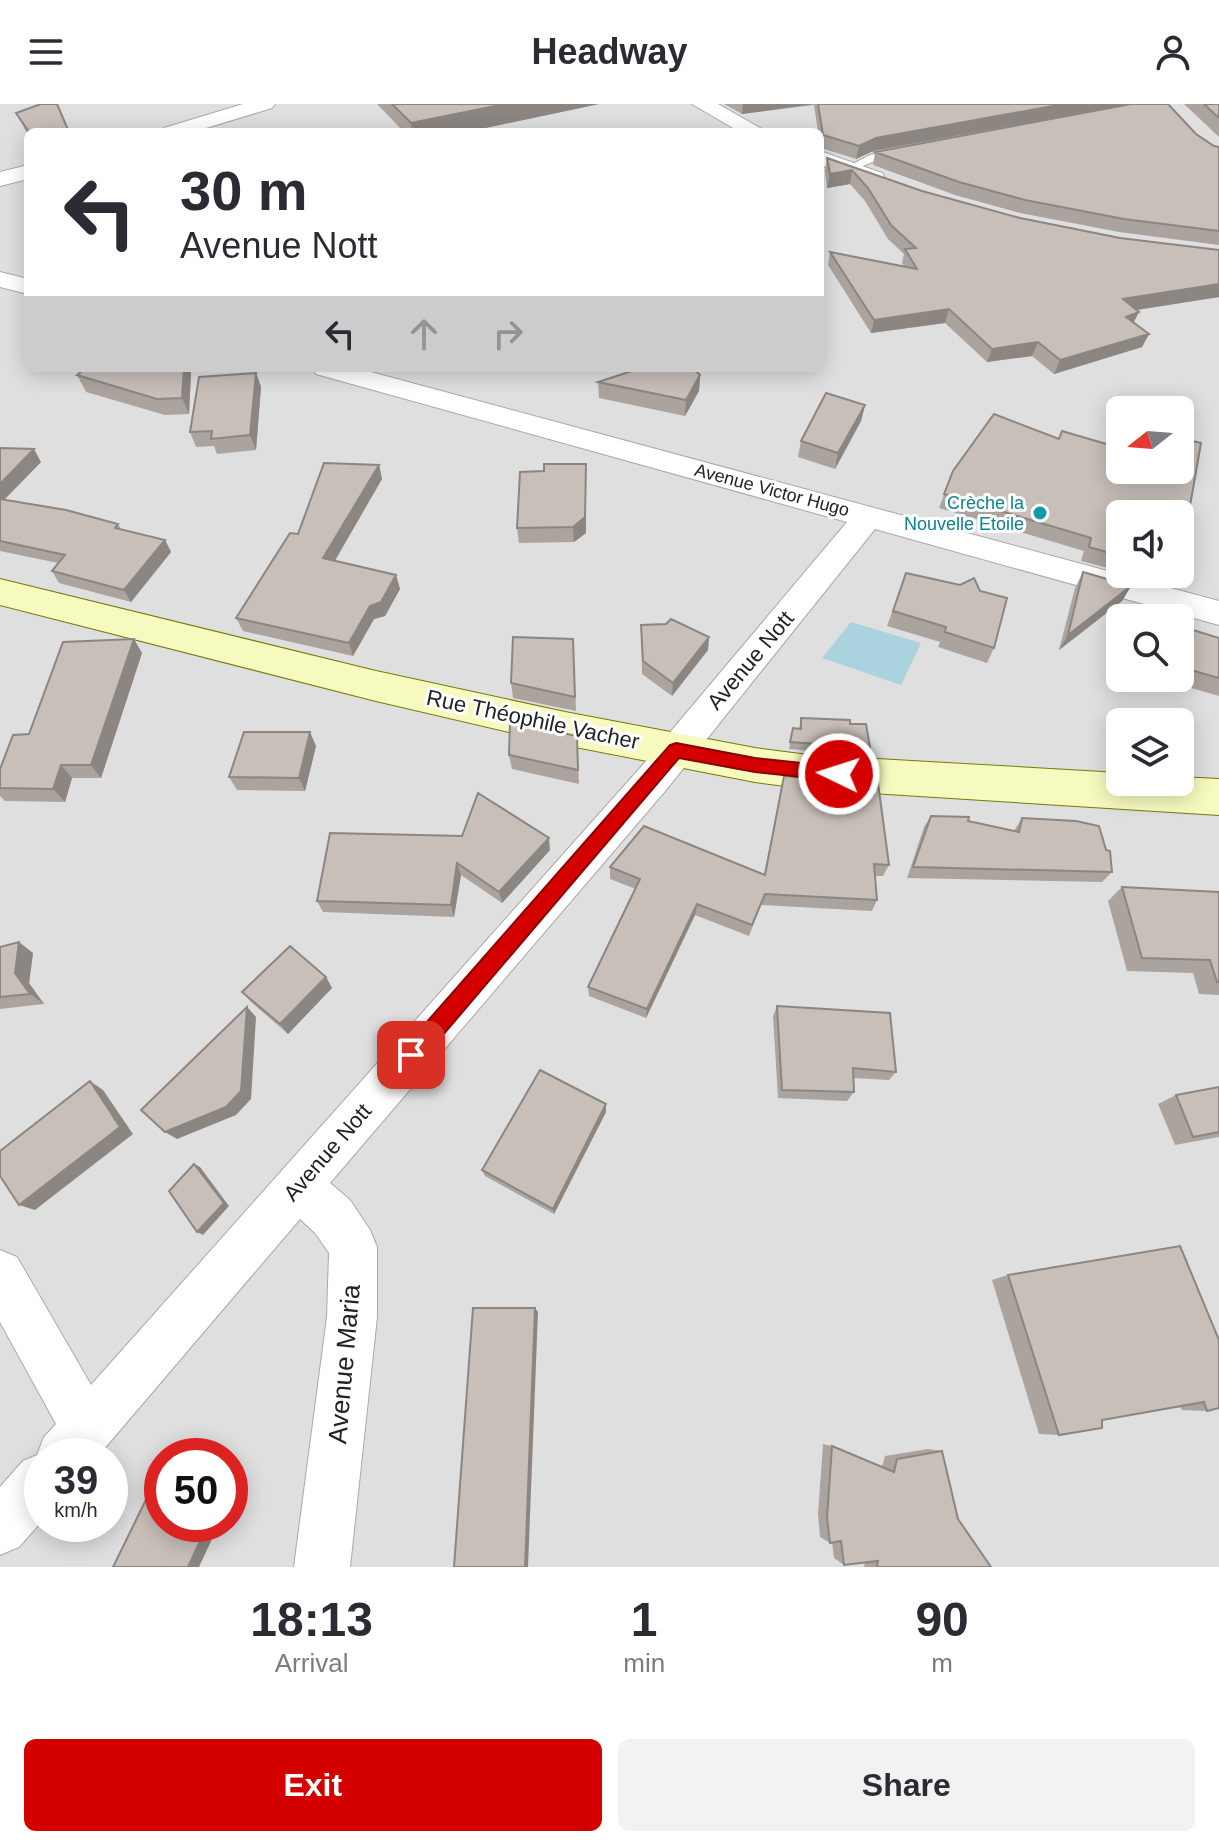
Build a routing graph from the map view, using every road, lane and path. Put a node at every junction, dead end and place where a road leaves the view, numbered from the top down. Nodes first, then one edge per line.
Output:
1 (265, 104) edge
2 (702, 104) edge
3 (184, 128) edge
4 (748, 128) edge
5 (920, 149) edge
6 (824, 160) edge
7 (849, 169) junction
8 (24, 173) edge
9 (0, 179) edge
10 (894, 185) edge
11 (0, 279) edge
12 (24, 286) edge
13 (340, 372) edge
14 (869, 516) junction
15 (0, 592) edge
16 (1219, 613) edge
17 (676, 750) junction
18 (1219, 797) edge
19 (291, 1194) junction
20 (0, 1274) edge
21 (73, 1438) edge
22 (78, 1438) edge
23 (24, 1501) edge
24 (0, 1528) edge
25 (322, 1567) edge

1 - 3 street
2 - 4 street
5 - 7 lane
6 - 7 street
7 - 10 street
8 - 9 street
11 - 12 street
13 - 14 street, Avenue Victor Hugo
14 - 16 street, Avenue Victor Hugo
14 - 17 street, Avenue Nott
15 - 17 main road, Rue Théophile Vacher
17 - 18 main road, Rue Théophile Vacher
17 - 19 street, Avenue Nott
19 - 22 street, Avenue Nott
19 - 25 street, Avenue Maria
20 - 21 street
23 - 24 street

